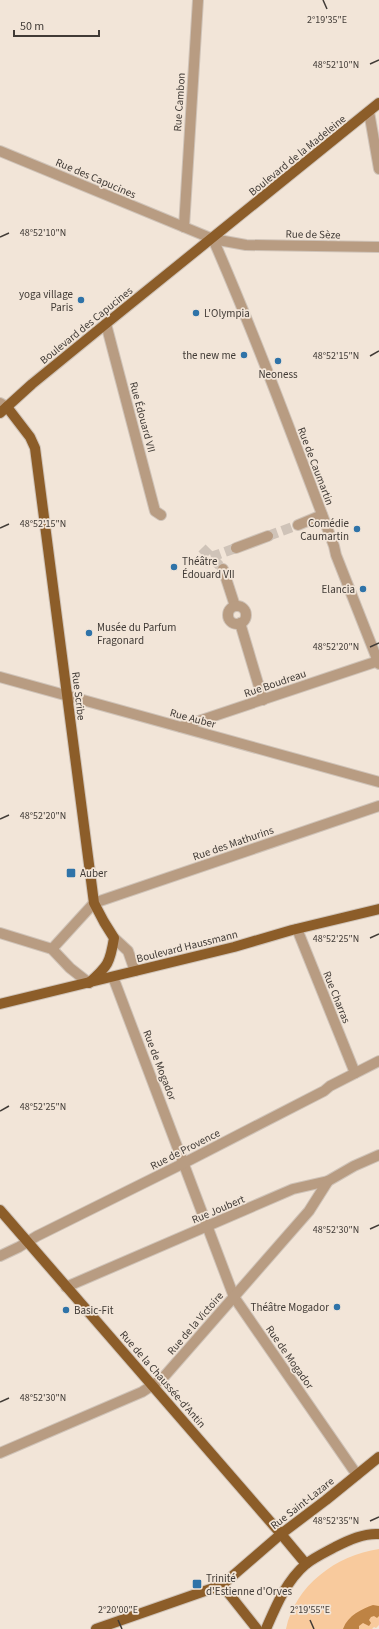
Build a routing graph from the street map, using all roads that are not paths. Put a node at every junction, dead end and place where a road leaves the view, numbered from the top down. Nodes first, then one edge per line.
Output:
1 (198, 0) edge
2 (379, 103) edge
3 (368, 112) junction
4 (0, 151) edge
5 (379, 169) edge
6 (184, 227) junction
7 (213, 238) junction
8 (379, 247) edge
9 (106, 324) junction
10 (2, 408) edge
11 (161, 515) dead end
12 (322, 515) junction
13 (298, 525) tunnel mouth
14 (268, 536) tunnel mouth
15 (236, 548) tunnel mouth
16 (223, 568) tunnel mouth
17 (378, 662) edge
18 (0, 677) edge
19 (67, 695) junction
20 (263, 700) junction
21 (181, 727) junction
22 (379, 782) edge
23 (379, 806) edge
24 (94, 903) junction
25 (379, 909) edge
26 (297, 929) junction
27 (0, 933) edge
28 (114, 938) junction
29 (52, 949) junction
30 (135, 971) junction
31 (114, 977) junction
32 (89, 983) junction
33 (0, 1004) edge
34 (379, 1061) edge
35 (355, 1073) junction
36 (379, 1155) edge
37 (184, 1163) junction
38 (328, 1181) junction
39 (0, 1210) edge
40 (207, 1226) junction
41 (27, 1242) junction
42 (0, 1256) edge
43 (66, 1287) junction
44 (234, 1297) junction
45 (152, 1386) junction
46 (0, 1452) edge
47 (379, 1457) edge
48 (357, 1475) junction
49 (281, 1534) junction
50 (379, 1534) edge
51 (306, 1564) junction
52 (222, 1584) junction
53 (96, 1629) edge
54 (257, 1629) edge
55 (266, 1629) edge

1 - 6 street, Rue Cambon
2 - 3 main road, Boulevard de la Madeleine
3 - 5 street
3 - 7 main road, Boulevard de la Madeleine
4 - 6 street, Rue des Capucines
6 - 7 street, Rue des Capucines
7 - 8 street, Rue de Sèze
7 - 9 main road, Boulevard des Capucines
7 - 12 street, Rue de Caumartin
9 - 10 main road, Boulevard des Capucines
9 - 11 street, Rue Édouard VII
10 - 19 main road, Rue Scribe
12 - 13 street
12 - 17 street, Rue de Caumartin
14 - 15 street
16 - 20 street
17 - 20 street, Rue Boudreau
18 - 19 street, Rue Auber
19 - 21 street, Rue Auber
19 - 24 main road, Rue Scribe
20 - 21 street, Rue Boudreau
21 - 22 street, Rue Auber
23 - 24 street, Rue des Mathurins
24 - 28 main road, Rue Scribe
24 - 29 street
25 - 26 main road, Boulevard Haussmann
26 - 30 main road, Boulevard Haussmann
26 - 35 street, Rue Charras
27 - 29 street
28 - 30 street
28 - 32 main road
29 - 32 street
30 - 31 main road, Boulevard Haussmann
31 - 32 main road, Boulevard Haussmann
31 - 37 street, Rue de Mogador
32 - 33 main road, Boulevard Haussmann
34 - 35 street, Rue de Provence
35 - 37 street, Rue de Provence
36 - 38 street, Rue Joubert
37 - 40 street, Rue de Mogador
37 - 41 street, Rue de Provence
38 - 40 street, Rue Joubert
38 - 44 street, Rue de la Victoire
39 - 41 main road, Rue de la Chaussée-d'Antin
40 - 43 street, Rue Joubert
40 - 44 street, Rue de Mogador
41 - 42 street, Rue de Provence
41 - 43 main road, Rue de la Chaussée-d'Antin
43 - 45 main road, Rue de la Chaussée-d'Antin
44 - 45 street, Rue de la Victoire
44 - 48 street, Rue de Mogador
45 - 46 street, Rue de la Victoire
45 - 49 main road, Rue de la Chaussée-d'Antin
47 - 48 main road, Rue Saint-Lazare
48 - 49 main road, Rue Saint-Lazare
49 - 51 main road, Rue de la Chaussée-d'Antin
49 - 52 main road, Rue Saint-Lazare
50 - 51 main road
51 - 55 main road
52 - 53 main road
52 - 54 main road

